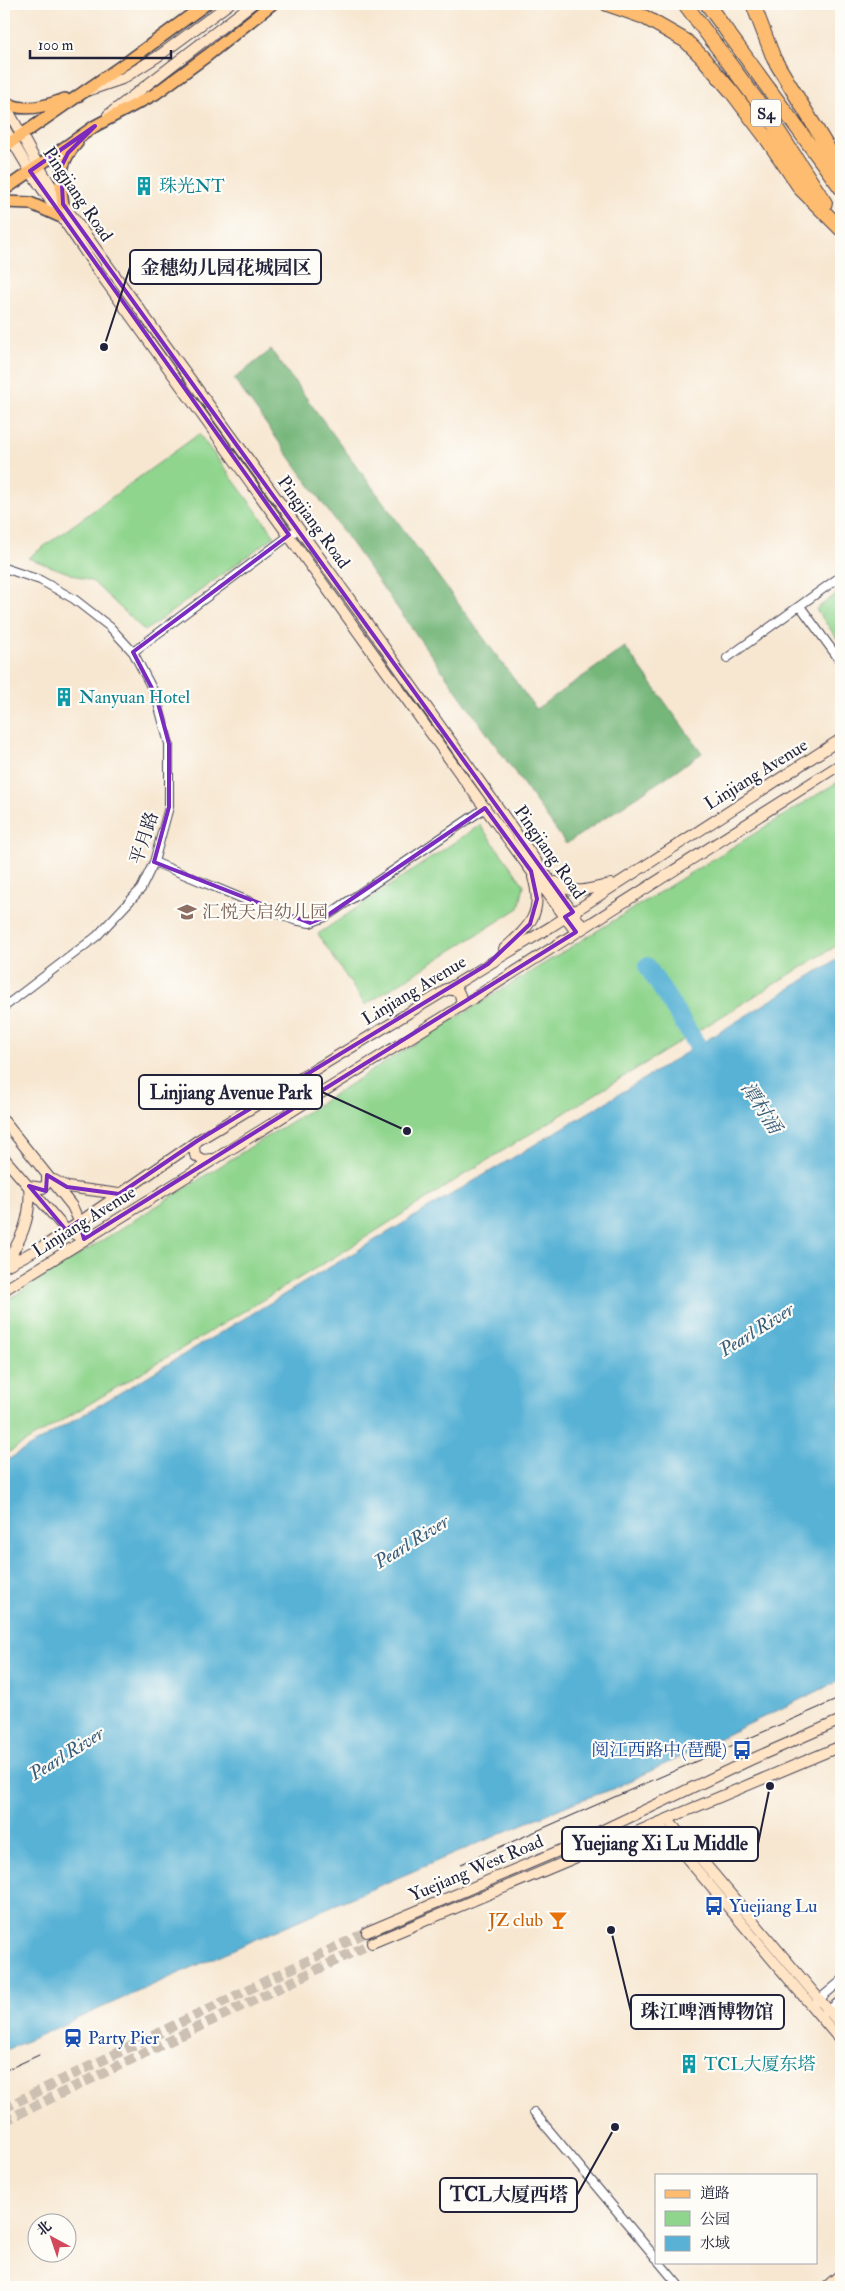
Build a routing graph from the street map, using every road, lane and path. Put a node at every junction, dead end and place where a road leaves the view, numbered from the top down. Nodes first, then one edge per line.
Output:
1 (206, 4) edge
2 (229, 4) edge
3 (252, 4) edge
4 (272, 4) edge
5 (607, 4) edge
6 (685, 4) edge
7 (707, 4) edge
8 (753, 4) edge
9 (83, 92) junction
10 (4, 102) edge
11 (95, 126) junction
12 (4, 127) edge
13 (12, 141) edge
14 (34, 168) junction
15 (841, 170) edge
16 (841, 188) edge
17 (4, 190) edge
18 (4, 202) edge
19 (64, 204) junction
20 (59, 216) junction
21 (841, 227) edge
22 (298, 529) junction
23 (289, 535) junction
24 (4, 568) edge
25 (841, 576) edge
26 (800, 606) junction
27 (133, 652) junction
28 (727, 658) dead end
29 (841, 662) edge
30 (841, 739) edge
31 (841, 764) edge
32 (484, 808) junction
33 (154, 862) junction
34 (535, 868) junction
35 (619, 882) junction
36 (569, 915) junction
37 (580, 930) junction
38 (488, 964) junction
39 (446, 989) junction
40 (4, 1007) edge
41 (458, 1008) junction
42 (4, 1121) edge
43 (197, 1141) junction
44 (4, 1158) edge
45 (213, 1159) junction
46 (47, 1175) junction
47 (29, 1186) junction
48 (119, 1194) junction
49 (79, 1221) junction
50 (66, 1230) junction
51 (84, 1239) junction
52 (4, 1267) edge
53 (4, 1290) edge
54 (841, 1720) edge
55 (841, 1746) edge
56 (668, 1820) junction
57 (658, 1824) junction
58 (367, 1932) tunnel mouth
59 (372, 1943) tunnel mouth
60 (841, 1981) edge
61 (841, 2000) edge
62 (815, 2002) junction
63 (824, 2013) junction
64 (841, 2025) edge
65 (841, 2041) edge
66 (534, 2112) dead end
67 (655, 2257) edge
68 (662, 2264) edge
69 (841, 2274) edge
70 (680, 2287) edge
71 (826, 2287) edge

1 - 9 main road
2 - 9 main road
3 - 11 main road
4 - 11 main road
5 - 21 highway
6 - 21 highway, S4
7 - 16 highway, S4
8 - 15 highway
9 - 10 main road
9 - 13 main road
10 - 13 main road
11 - 14 main road
11 - 19 main road
12 - 13 main road
13 - 14 main road, Pingjiang Road
14 - 17 main road
14 - 19 main road, Pingjiang Road
14 - 20 main road, Pingjiang Road
18 - 20 main road
19 - 22 main road, Pingjiang Road
20 - 23 main road, Pingjiang Road
22 - 23 street
22 - 34 main road, Pingjiang Road
23 - 27 street
23 - 32 main road, Pingjiang Road
24 - 27 street, 平月路
25 - 26 street
26 - 28 street
26 - 29 street
27 - 33 street, 平月路
30 - 35 main road, Linjiang Avenue
31 - 37 main road, Linjiang Avenue
32 - 33 street
32 - 34 main road, Pingjiang Road
33 - 40 street, 平月路
34 - 35 main road
34 - 36 main road, Pingjiang Road
34 - 38 main road
35 - 36 main road, Linjiang Avenue
36 - 37 main road, Pingjiang Road
36 - 38 main road, Linjiang Avenue
37 - 41 main road, Linjiang Avenue
38 - 39 main road, Linjiang Avenue
39 - 41 main road
39 - 43 main road, Linjiang Avenue
41 - 45 main road, Linjiang Avenue
42 - 46 main road
43 - 45 main road
43 - 48 main road, Linjiang Avenue
44 - 47 main road
45 - 51 main road, Linjiang Avenue
46 - 47 main road
46 - 48 main road
46 - 49 main road
47 - 50 main road
47 - 52 main road
48 - 49 main road, Linjiang Avenue
49 - 50 main road, Linjiang Avenue
49 - 51 main road
50 - 51 main road
50 - 52 main road, Linjiang Avenue
51 - 53 main road, Linjiang Avenue
54 - 58 main road, Yuejiang West Road
55 - 56 main road, Yuejiang West Road
56 - 57 main road, Yuejiang West Road
56 - 62 main road
57 - 59 main road, Yuejiang West Road
57 - 62 main road
60 - 62 street
61 - 63 street
62 - 63 main road
63 - 64 main road
63 - 65 main road
66 - 67 street
68 - 70 street
69 - 71 main road

